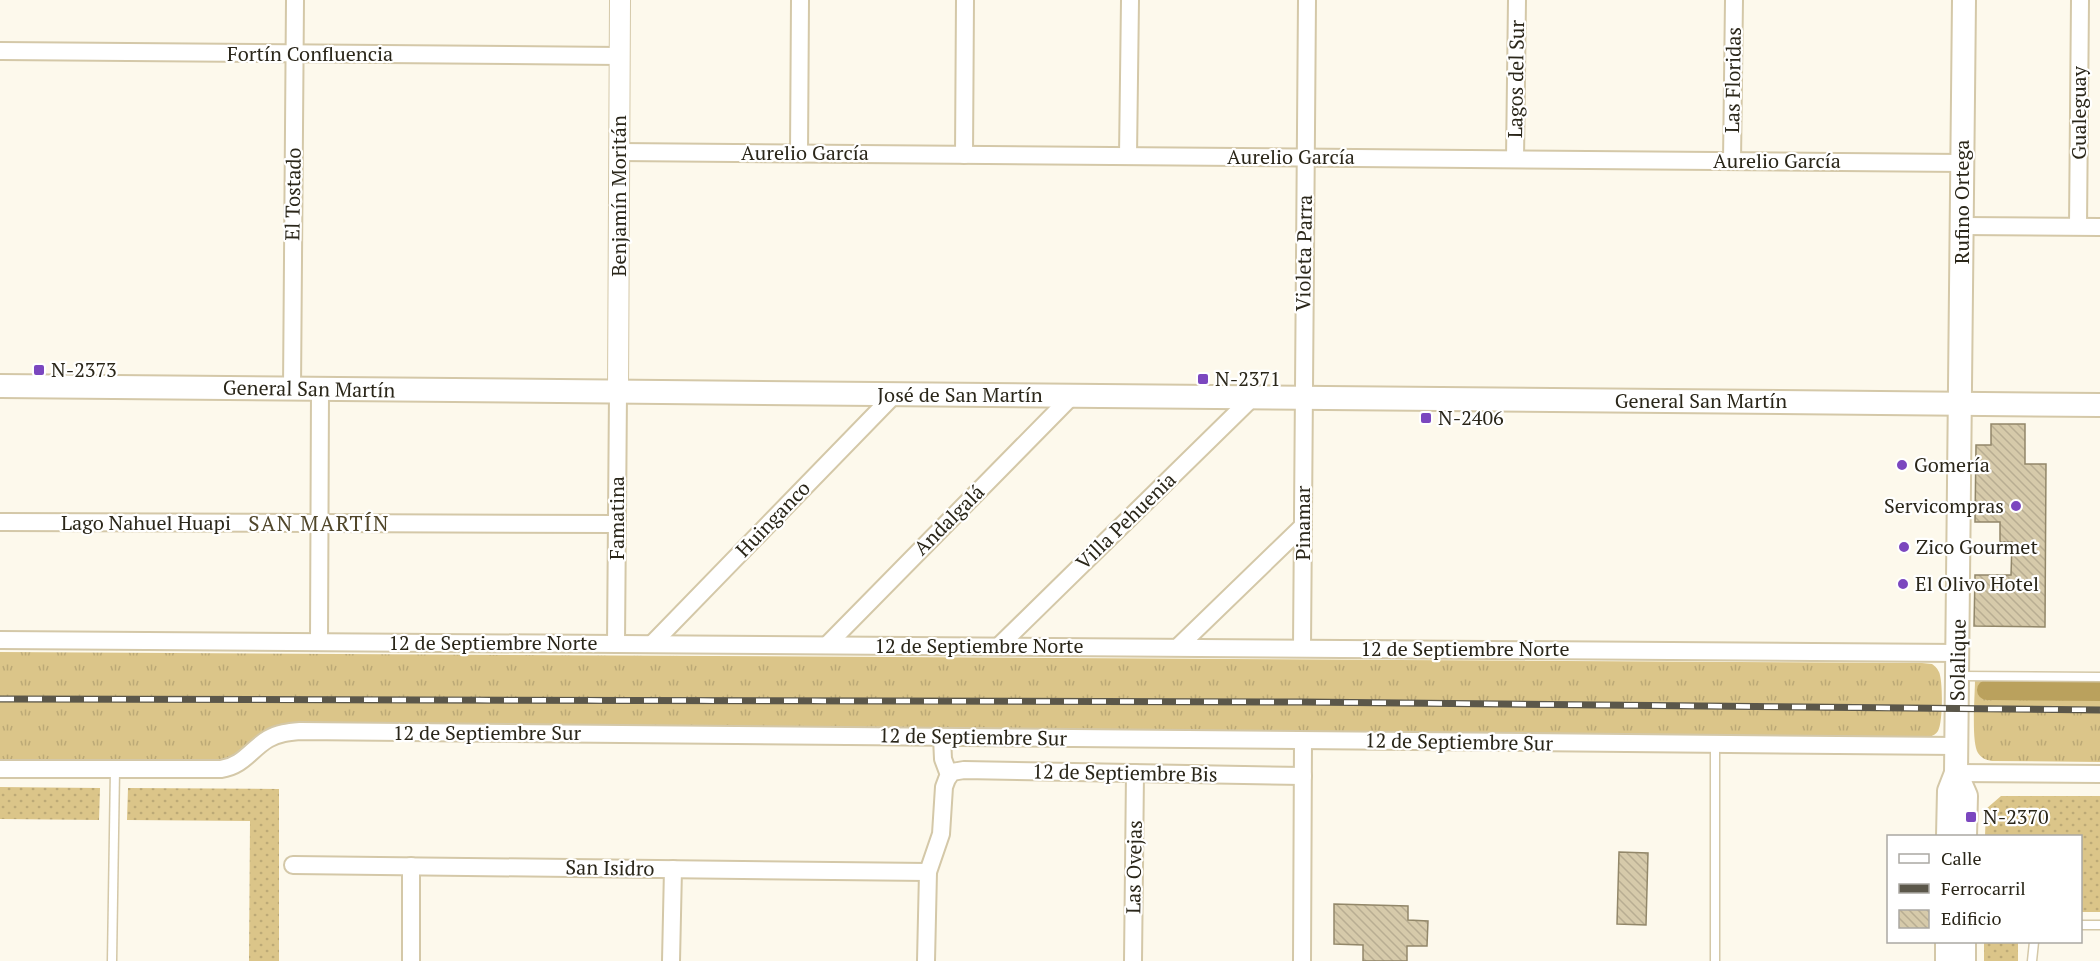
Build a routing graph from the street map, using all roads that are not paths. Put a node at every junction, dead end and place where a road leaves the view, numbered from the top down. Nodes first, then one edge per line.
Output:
1 (295, 0) edge
2 (620, 0) edge
3 (800, 0) edge
4 (965, 0) edge
5 (1130, 0) edge
6 (1307, 0) edge
7 (1517, 0) edge
8 (1734, 0) edge
9 (1964, 0) edge
10 (2080, 0) edge
11 (0, 51) edge
12 (295, 54) junction
13 (620, 56) junction
14 (619, 152) junction
15 (799, 153) junction
16 (964, 155) junction
17 (1128, 156) junction
18 (1305, 158) junction
19 (1515, 159) junction
20 (1732, 161) junction
21 (1963, 163) junction
22 (1962, 226) junction
23 (2078, 226) junction
24 (2100, 226) edge
25 (0, 386) edge
26 (291, 389) junction
27 (320, 389) junction
28 (618, 392) junction
29 (895, 394) junction
30 (1072, 396) junction
31 (1253, 397) junction
32 (1303, 398) junction
33 (1961, 403) junction
34 (2100, 405) edge
35 (0, 522) edge
36 (319, 523) junction
37 (617, 524) junction
38 (1303, 526) junction
39 (0, 640) edge
40 (319, 642) junction
41 (616, 644) junction
42 (652, 644) junction
43 (827, 645) junction
44 (999, 646) junction
45 (1178, 647) junction
46 (1302, 647) junction
47 (1958, 653) junction
48 (1958, 676) junction
49 (2100, 676) edge
50 (942, 737) junction
51 (1303, 741) junction
52 (1715, 744) junction
53 (1957, 746) junction
54 (0, 769) edge
55 (114, 769) junction
56 (1135, 773) junction
57 (1956, 773) junction
58 (2100, 774) edge
59 (949, 775) junction
60 (1303, 776) junction
61 (1948, 835) edge
62 (1965, 835) edge
63 (293, 865) dead end
64 (411, 866) junction
65 (673, 869) junction
66 (928, 872) junction
67 (2082, 925) edge
68 (2100, 925) edge
69 (1947, 943) edge
70 (1964, 943) edge
71 (2034, 943) edge
72 (112, 961) edge
73 (411, 961) edge
74 (671, 961) edge
75 (927, 961) edge
76 (1133, 961) edge
77 (1302, 961) edge
78 (1715, 961) edge
79 (1947, 961) edge
80 (1964, 961) edge
81 (2032, 961) edge

1 - 12 street, El Tostado
2 - 13 street, Benjamín Moritán
3 - 15 street
4 - 16 street
5 - 17 street
6 - 18 street, Violeta Parra
7 - 19 street, Lagos del Sur
8 - 20 street, Las Floridas
9 - 21 main road, Rufino Ortega
10 - 23 street, Gualeguay
11 - 12 street, Fortín Confluencia
12 - 13 street, Fortín Confluencia
12 - 26 street, El Tostado
13 - 14 street, Benjamín Moritán
14 - 15 street, Aurelio García
14 - 28 street, Benjamín Moritán
15 - 16 street, Aurelio García
16 - 17 street, Aurelio García
17 - 18 street, Aurelio García
18 - 19 street, Aurelio García
18 - 32 street, Violeta Parra
19 - 20 street, Aurelio García
20 - 21 street, Aurelio García
21 - 22 main road, Rufino Ortega
22 - 23 street
22 - 33 main road, Rufino Ortega
23 - 24 street
25 - 26 main road, General San Martín
26 - 27 main road, General San Martín
27 - 28 main road, General San Martín
27 - 36 street
28 - 29 main road, José de San Martín
28 - 37 street, Famatina
29 - 30 main road, José de San Martín
29 - 42 street, Huinganco
30 - 31 main road, José de San Martín
30 - 43 street, Andalgalá
31 - 32 main road, José de San Martín
31 - 44 street, Villa Pehuenia
32 - 33 main road, General San Martín
32 - 38 street, Pinamar
33 - 34 main road, General San Martín
33 - 47 main road, Solalique
35 - 36 street, Lago Nahuel Huapi
36 - 37 street, Lago Nahuel Huapi
36 - 40 street
37 - 41 street, Famatina
38 - 45 street
38 - 46 street, Pinamar
39 - 40 street, 12 de Septiembre Norte
40 - 41 street, 12 de Septiembre Norte
41 - 42 street, 12 de Septiembre Norte
42 - 43 street, 12 de Septiembre Norte
43 - 44 street, 12 de Septiembre Norte
44 - 45 street, 12 de Septiembre Norte
45 - 46 street, 12 de Septiembre Norte
46 - 47 street, 12 de Septiembre Norte
47 - 48 main road, Solalique
48 - 49 lane
48 - 53 main road, Solalique
50 - 51 street, 12 de Septiembre Sur
50 - 55 street, 12 de Septiembre Sur
50 - 59 street
51 - 52 street, 12 de Septiembre Sur
51 - 60 street
52 - 53 street, 12 de Septiembre Sur
52 - 78 lane
53 - 57 main road, Solalique
54 - 55 street, 12 de Septiembre Sur
55 - 72 lane
56 - 59 street, 12 de Septiembre Bis
56 - 60 street, 12 de Septiembre Bis
56 - 76 street, Las Ovejas
57 - 58 street
57 - 61 main road, Solalique
57 - 62 main road, Solalique
59 - 66 street
60 - 77 street
63 - 64 street, San Isidro
64 - 65 street, San Isidro
64 - 73 street
65 - 66 street, San Isidro
65 - 74 street
66 - 75 street
67 - 68 lane
69 - 79 main road
70 - 80 main road
71 - 81 lane

